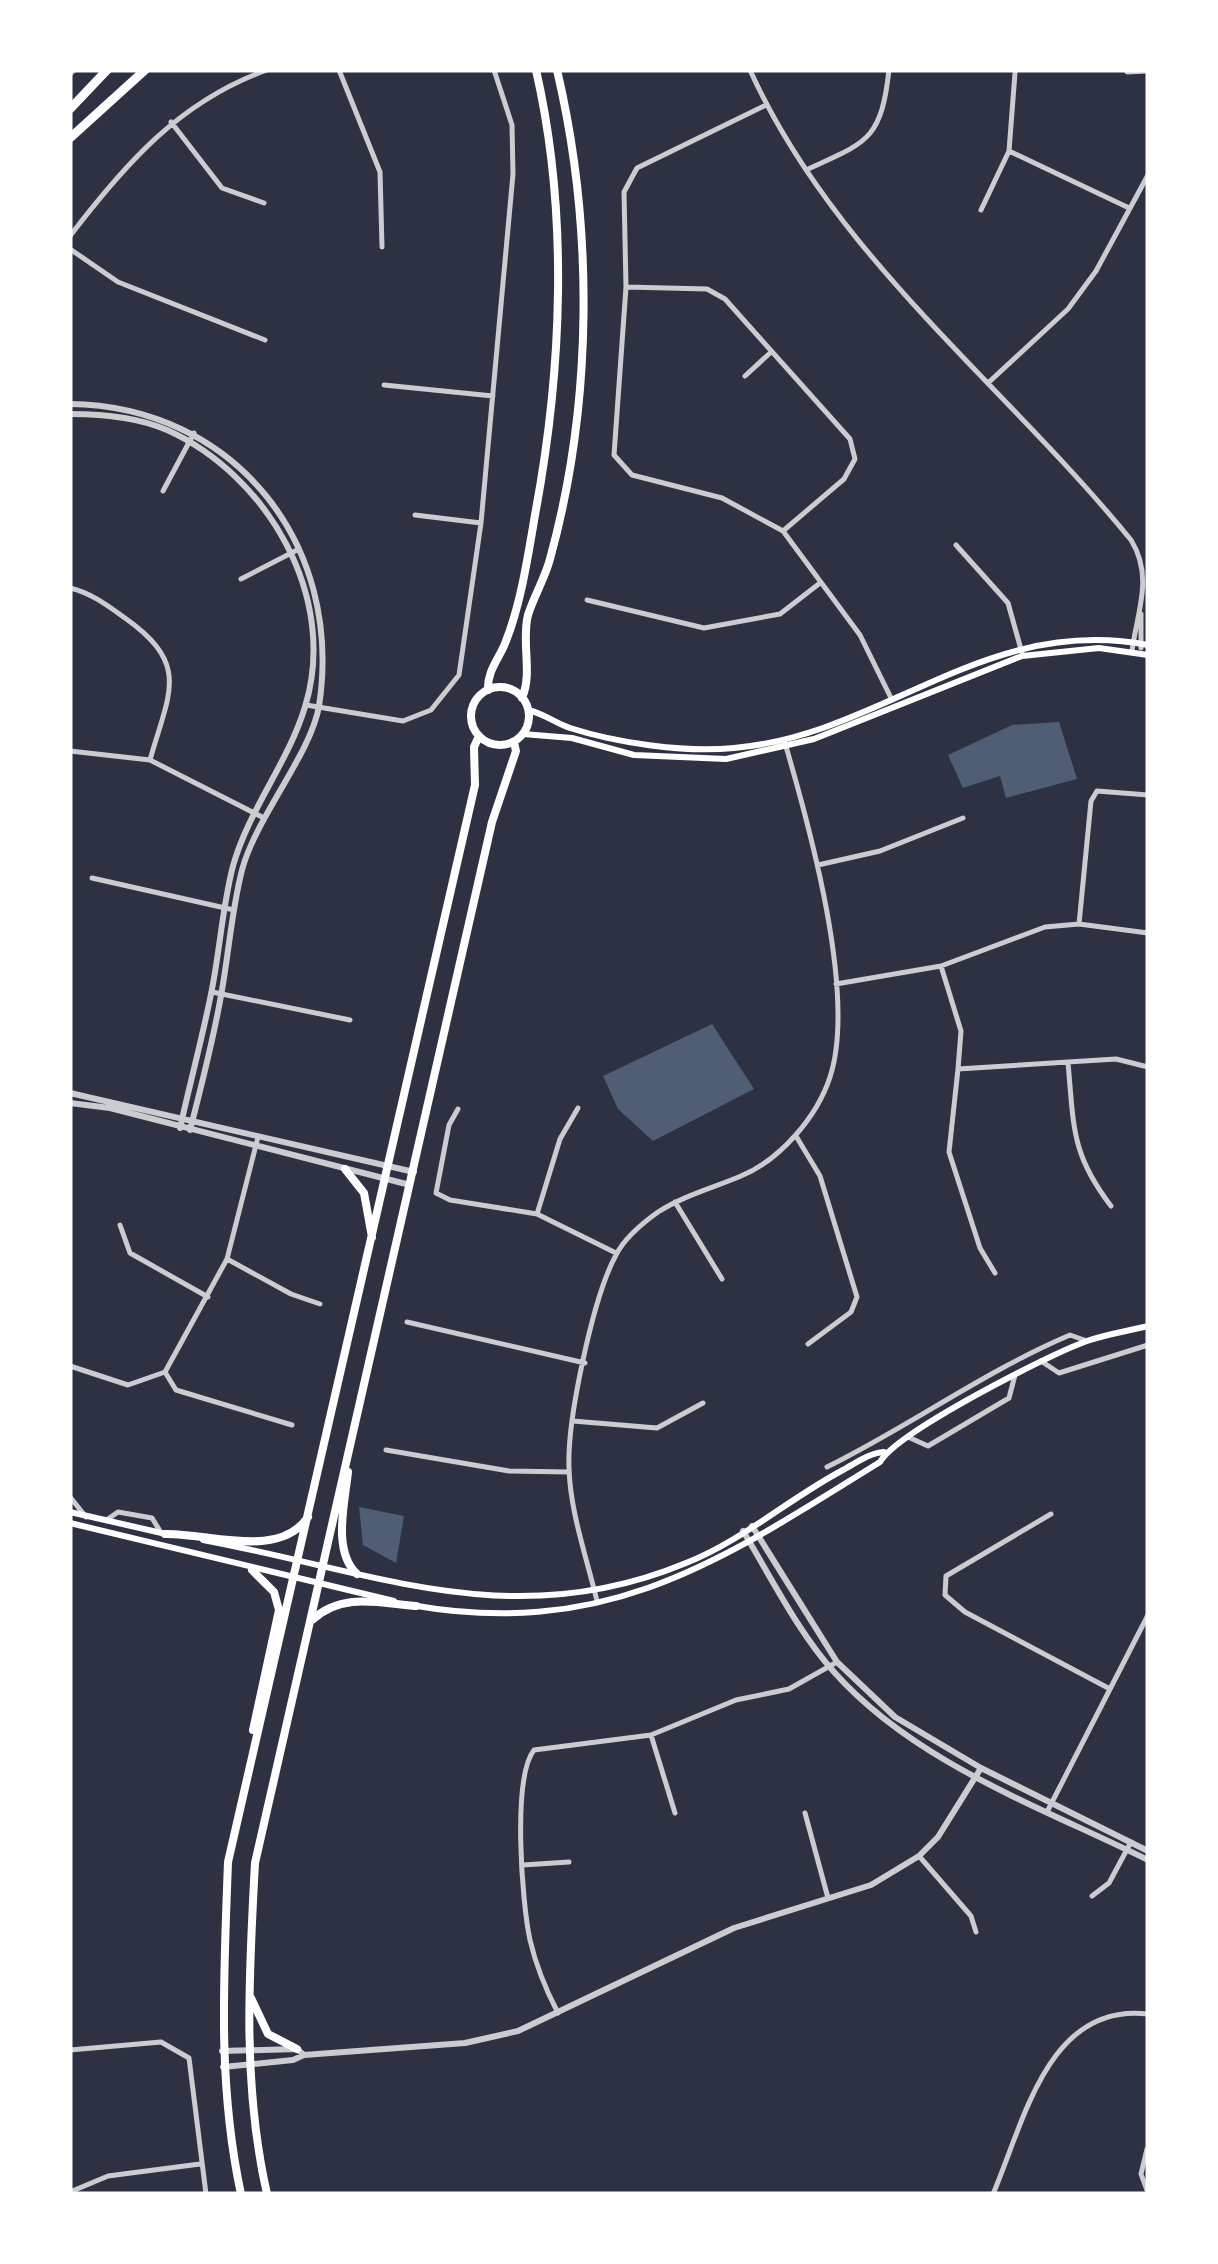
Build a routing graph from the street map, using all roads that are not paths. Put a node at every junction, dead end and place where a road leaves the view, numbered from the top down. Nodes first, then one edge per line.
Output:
1 (107, 70) edge
2 (144, 70) edge
3 (267, 70) edge
4 (339, 70) edge
5 (494, 70) edge
6 (536, 70) edge
7 (557, 70) edge
8 (750, 70) edge
9 (889, 70) edge
10 (1127, 72) edge
11 (1148, 72) edge
12 (1015, 73) dead end
13 (766, 105) junction
14 (70, 109) edge
15 (171, 122) junction
16 (70, 138) edge
17 (1009, 151) junction
18 (806, 170) junction
19 (1148, 175) edge
20 (264, 203) dead end
21 (1127, 207) junction
22 (981, 210) dead end
23 (70, 236) edge
24 (382, 247) dead end
25 (70, 248) edge
26 (626, 287) junction
27 (265, 340) dead end
28 (770, 353) junction
29 (744, 376) dead end
30 (988, 383) junction
31 (384, 385) dead end
32 (493, 396) junction
33 (70, 404) edge
34 (70, 414) edge
35 (194, 433) junction
36 (188, 442) junction
37 (163, 492) dead end
38 (415, 514) dead end
39 (481, 523) junction
40 (782, 531) junction
41 (956, 545) dead end
42 (1148, 548) edge
43 (299, 549) junction
44 (1139, 552) junction
45 (290, 553) junction
46 (241, 579) dead end
47 (820, 583) junction
48 (70, 588) edge
49 (587, 600) dead end
50 (1140, 648) edge
51 (1021, 652) junction
52 (488, 690) junction
53 (522, 698) junction
54 (893, 703) junction
55 (306, 705) junction
56 (318, 709) junction
57 (528, 710) junction
58 (523, 734) junction
59 (479, 736) junction
60 (514, 742) junction
61 (785, 744) junction
62 (70, 751) edge
63 (150, 760) junction
64 (1148, 795) edge
65 (254, 812) junction
66 (264, 818) junction
67 (963, 818) dead end
68 (818, 865) junction
69 (92, 878) dead end
70 (223, 909) junction
71 (234, 910) junction
72 (1080, 924) junction
73 (1148, 933) edge
74 (941, 966) junction
75 (835, 984) junction
76 (212, 992) junction
77 (221, 994) junction
78 (350, 1020) dead end
79 (1068, 1064) junction
80 (1148, 1067) edge
81 (958, 1069) junction
82 (70, 1093) edge
83 (70, 1103) edge
84 (578, 1108) dead end
85 (458, 1109) dead end
86 (192, 1121) junction
87 (181, 1123) junction
88 (190, 1130) junction
89 (796, 1136) junction
90 (258, 1137) junction
91 (255, 1147) junction
92 (390, 1166) junction
93 (345, 1169) junction
94 (414, 1172) junction
95 (387, 1179) junction
96 (411, 1185) junction
97 (675, 1202) junction
98 (1111, 1206) dead end
99 (538, 1214) junction
100 (120, 1226) dead end
101 (373, 1241) junction
102 (616, 1253) junction
103 (228, 1259) junction
104 (995, 1272) dead end
105 (722, 1279) dead end
106 (208, 1298) junction
107 (320, 1304) dead end
108 (408, 1322) dead end
109 (1148, 1326) edge
110 (1086, 1341) junction
111 (808, 1344) dead end
112 (1148, 1345) edge
113 (1041, 1361) junction
114 (585, 1363) junction
115 (70, 1366) edge
116 (165, 1372) junction
117 (1015, 1376) junction
118 (703, 1402) dead end
119 (931, 1412) junction
120 (937, 1420) junction
121 (574, 1421) junction
122 (292, 1425) dead end
123 (908, 1437) junction
124 (352, 1438) junction
125 (386, 1450) dead end
126 (885, 1452) junction
127 (827, 1466) dead end
128 (569, 1472) junction
129 (70, 1497) edge
130 (70, 1512) edge
131 (311, 1513) junction
132 (1051, 1514) dead end
133 (86, 1517) junction
134 (70, 1522) edge
135 (752, 1526) junction
136 (743, 1531) junction
137 (162, 1532) junction
138 (759, 1536) junction
139 (750, 1542) junction
140 (146, 1544) junction
141 (300, 1559) junction
142 (323, 1565) junction
143 (252, 1570) junction
144 (358, 1574) junction
145 (296, 1578) junction
146 (320, 1582) junction
147 (422, 1589) junction
148 (594, 1593) junction
149 (597, 1604) junction
150 (416, 1606) junction
151 (448, 1607) junction
152 (1148, 1615) edge
153 (311, 1622) junction
154 (838, 1662) junction
155 (830, 1668) junction
156 (1110, 1689) junction
157 (651, 1735) junction
158 (250, 1759) junction
159 (979, 1772) junction
160 (1050, 1806) junction
161 (676, 1813) dead end
162 (805, 1813) dead end
163 (1129, 1846) junction
164 (1148, 1850) edge
165 (919, 1856) junction
166 (1148, 1860) edge
167 (570, 1862) dead end
168 (523, 1864) junction
169 (1092, 1896) dead end
170 (828, 1898) junction
171 (976, 1932) dead end
172 (248, 1990) junction
173 (558, 2014) junction
174 (1148, 2014) edge
175 (70, 2050) edge
176 (248, 2051) junction
177 (222, 2052) junction
178 (301, 2052) junction
179 (249, 2066) junction
180 (223, 2067) junction
181 (1147, 2149) edge
182 (200, 2164) junction
183 (70, 2192) edge
184 (1148, 2193) edge
185 (206, 2194) edge
186 (241, 2194) edge
187 (267, 2194) edge
188 (993, 2194) edge

1 - 14 highway
2 - 16 highway
3 - 15 street
4 - 24 street
5 - 32 street
6 - 52 main road
7 - 53 main road
8 - 13 street
9 - 18 street
10 - 11 street
12 - 17 street
13 - 18 street
13 - 26 street
15 - 20 street
15 - 23 street
17 - 21 street
17 - 22 street
18 - 30 street
19 - 21 street
21 - 30 street
25 - 27 street
26 - 28 street
26 - 40 street
28 - 29 street
28 - 40 street
30 - 44 street
31 - 32 street
32 - 39 street
33 - 35 street
34 - 36 street
35 - 36 street
35 - 43 street
36 - 37 street
36 - 45 street
38 - 39 street
39 - 56 street
40 - 47 street
41 - 51 street
42 - 44 street
43 - 45 street
43 - 56 street
44 - 50 street
45 - 46 street
45 - 55 street
47 - 49 street
47 - 54 street
48 - 63 street
50 - 51 main road
51 - 54 main road
52 - 53 main road
52 - 59 main road
53 - 57 main road
54 - 61 main road
55 - 56 street
55 - 65 street
56 - 66 street
57 - 58 main road
57 - 61 main road
58 - 60 main road
58 - 61 main road
59 - 60 main road
59 - 92 main road
60 - 94 main road
61 - 68 street
62 - 63 street
63 - 65 street
64 - 72 street
65 - 66 street
65 - 70 street
66 - 71 street
67 - 68 street
68 - 75 street
69 - 70 street
70 - 71 street
70 - 76 street
71 - 77 street
72 - 73 street
72 - 74 street
74 - 75 street
74 - 81 street
75 - 89 street
76 - 77 street
76 - 87 street
77 - 78 street
77 - 86 street
79 - 80 street
79 - 81 street
79 - 98 street
81 - 104 street
82 - 87 street
83 - 87 street
84 - 99 street
85 - 99 street
86 - 87 street
86 - 88 street
86 - 90 street
87 - 88 street
88 - 91 street
89 - 97 street
89 - 111 street
90 - 91 street
90 - 92 street
91 - 93 street
91 - 103 street
92 - 94 street
92 - 95 main road
93 - 95 street
93 - 101 main road
94 - 96 main road
95 - 96 street
95 - 101 main road
96 - 124 main road
97 - 102 street
97 - 105 street
99 - 102 street
100 - 106 street
101 - 131 main road
102 - 114 street
103 - 106 street
103 - 107 street
106 - 116 street
108 - 114 street
109 - 110 main road
110 - 113 main road
110 - 119 street
112 - 113 street
113 - 117 main road
114 - 121 street
115 - 116 street
116 - 122 street
117 - 120 main road
117 - 123 street
118 - 121 street
119 - 120 street
119 - 127 street
120 - 123 main road
121 - 128 street
123 - 126 main road
124 - 142 main road
124 - 144 main road
125 - 128 street
126 - 135 main road
126 - 138 main road
128 - 148 street
129 - 133 street
130 - 133 main road
131 - 137 main road
131 - 141 main road
132 - 156 street
133 - 137 main road
134 - 140 main road
135 - 136 main road
135 - 138 street
136 - 139 street
136 - 148 main road
137 - 140 main road
137 - 141 main road
138 - 139 main road
138 - 154 street
139 - 149 main road
139 - 155 street
140 - 143 main road
141 - 142 main road
141 - 145 main road
142 - 144 main road
142 - 146 main road
143 - 145 main road
143 - 158 main road
144 - 147 main road
145 - 146 main road
145 - 158 main road
146 - 150 main road
146 - 153 main road
147 - 148 main road
147 - 151 main road
148 - 149 street
149 - 151 main road
150 - 151 main road
150 - 153 main road
152 - 156 street
153 - 172 main road
154 - 155 street
154 - 159 street
155 - 157 street
155 - 159 street
156 - 160 street
157 - 161 street
157 - 168 street
158 - 177 main road
159 - 160 street
159 - 165 street
160 - 163 street
162 - 170 street
163 - 164 street
163 - 166 street
163 - 169 street
165 - 170 street
165 - 171 street
167 - 168 street
168 - 173 street
170 - 173 street
172 - 176 main road
172 - 178 main road
173 - 178 street
174 - 188 street
175 - 182 street
176 - 177 street
176 - 178 street
176 - 179 main road
177 - 180 main road
178 - 179 street
179 - 180 street
179 - 187 main road
180 - 186 main road
181 - 184 street
182 - 183 street
182 - 185 street

